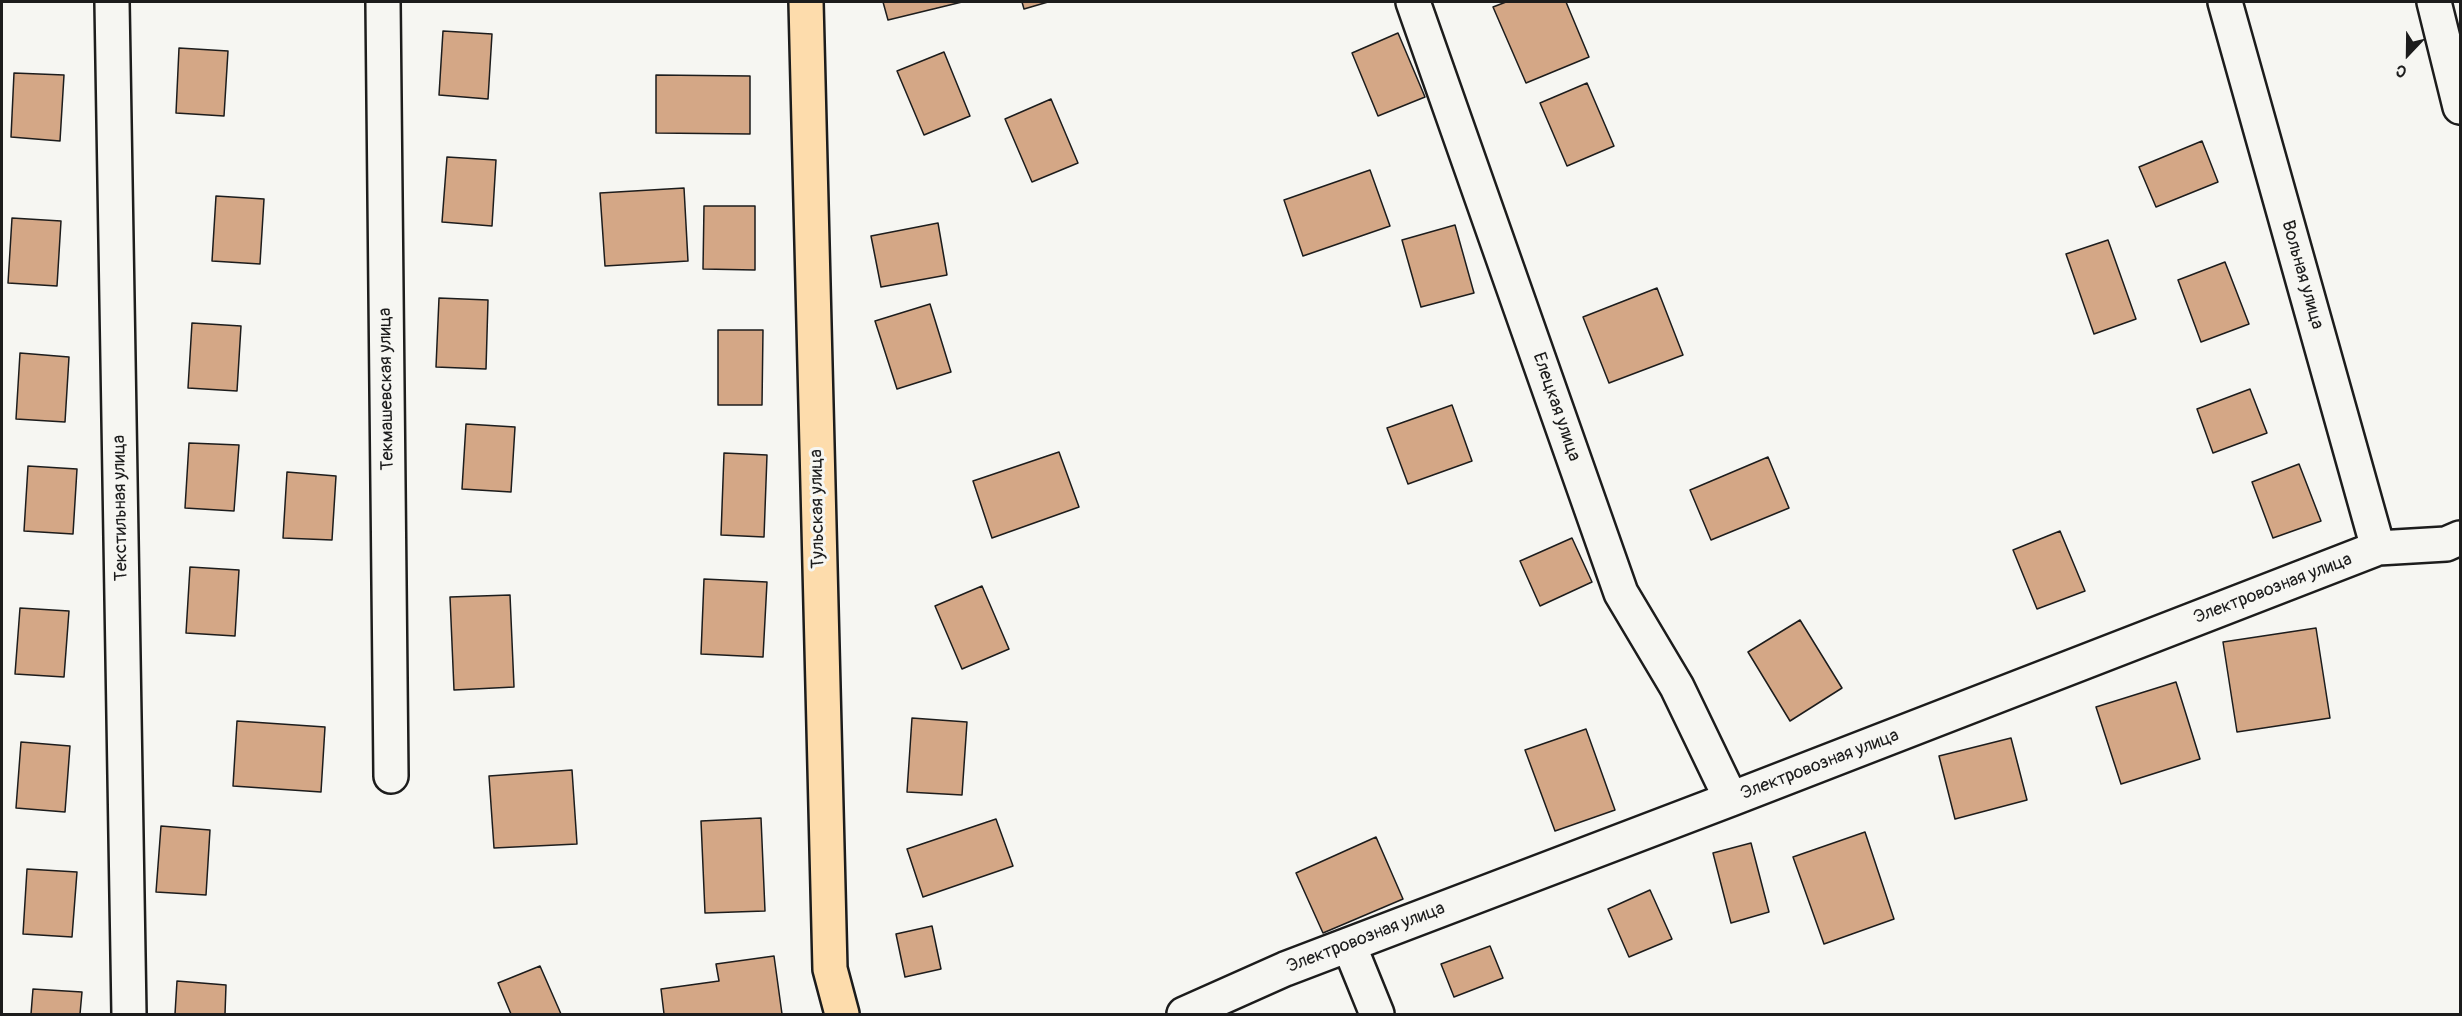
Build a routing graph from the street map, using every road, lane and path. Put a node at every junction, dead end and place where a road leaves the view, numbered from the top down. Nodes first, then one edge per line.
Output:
1 (112, 2) edge
2 (383, 2) edge
3 (806, 2) edge
4 (1413, 2) edge
5 (2225, 2) edge
6 (2434, 2) edge
7 (2460, 107) edge
8 (2460, 538) edge
9 (2379, 548) junction
10 (391, 776) dead end
11 (1731, 799) junction
12 (1349, 945) junction
13 (129, 1014) edge
14 (842, 1014) edge
15 (1184, 1014) edge
16 (1377, 1014) edge

1 - 13 street, Текстильная улица
2 - 10 street, Текмашевская улица
3 - 14 main road, Тульская улица
4 - 11 street, Елецкая улица
5 - 9 street, Вольная улица
6 - 7 street
8 - 9 street, Электровозная улица
9 - 11 street, Электровозная улица
11 - 12 street, Электровозная улица
12 - 15 street, Электровозная улица
12 - 16 street

